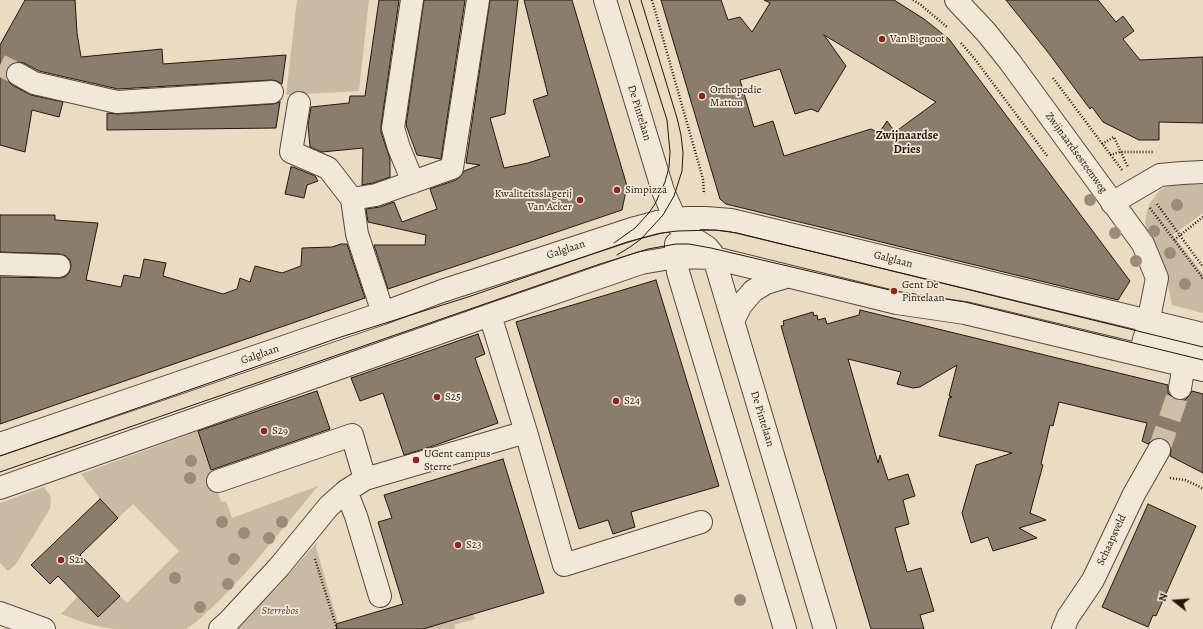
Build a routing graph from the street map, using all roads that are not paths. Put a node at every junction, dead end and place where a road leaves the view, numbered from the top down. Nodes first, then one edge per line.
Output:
1 (412, 0) edge
2 (478, 0) edge
3 (605, 0) edge
4 (956, 0) edge
5 (18, 74) tunnel mouth
6 (272, 92) dead end
7 (299, 102) dead end
8 (1203, 172) edge
9 (413, 182) junction
10 (352, 199) junction
11 (1112, 203) junction
12 (677, 222) junction
13 (676, 258) junction
14 (714, 258) junction
15 (0, 264) edge
16 (59, 266) dead end
17 (786, 277) junction
18 (383, 313) junction
19 (490, 315) junction
20 (733, 321) junction
21 (1203, 334) edge
22 (1144, 338) junction
23 (1203, 353) edge
24 (1194, 368) edge
25 (1180, 388) tunnel mouth
26 (526, 432) junction
27 (0, 444) edge
28 (1159, 450) tunnel mouth
29 (365, 479) junction
30 (218, 481) dead end
31 (0, 488) edge
32 (346, 491) junction
33 (701, 522) dead end
34 (380, 596) dead end
35 (0, 613) edge
36 (44, 629) edge
37 (220, 629) edge
38 (785, 629) edge
39 (825, 629) edge
40 (1063, 629) edge

1 - 9 street
2 - 9 street
3 - 12 street, De Pintelaan
4 - 11 street, Zwijnaardsesteenweg
5 - 6 street
7 - 10 street
8 - 11 street
9 - 10 street
10 - 18 street
11 - 22 street, Zwijnaardsesteenweg
12 - 13 street, De Pintelaan
12 - 14 street, De Pintelaan
12 - 18 street, Galglaan
12 - 22 street, Galglaan
13 - 14 street
13 - 19 street
13 - 38 street, De Pintelaan
14 - 17 street
14 - 20 street, De Pintelaan
15 - 16 street
17 - 20 street
17 - 22 street
18 - 27 street, Galglaan
19 - 26 street
19 - 31 street
20 - 39 street, De Pintelaan
21 - 22 street
22 - 23 street
22 - 24 street
24 - 25 street
26 - 29 street
26 - 33 street
28 - 40 street, Schaapsveld
29 - 30 street
29 - 32 street
32 - 34 street
32 - 37 street
35 - 36 street

